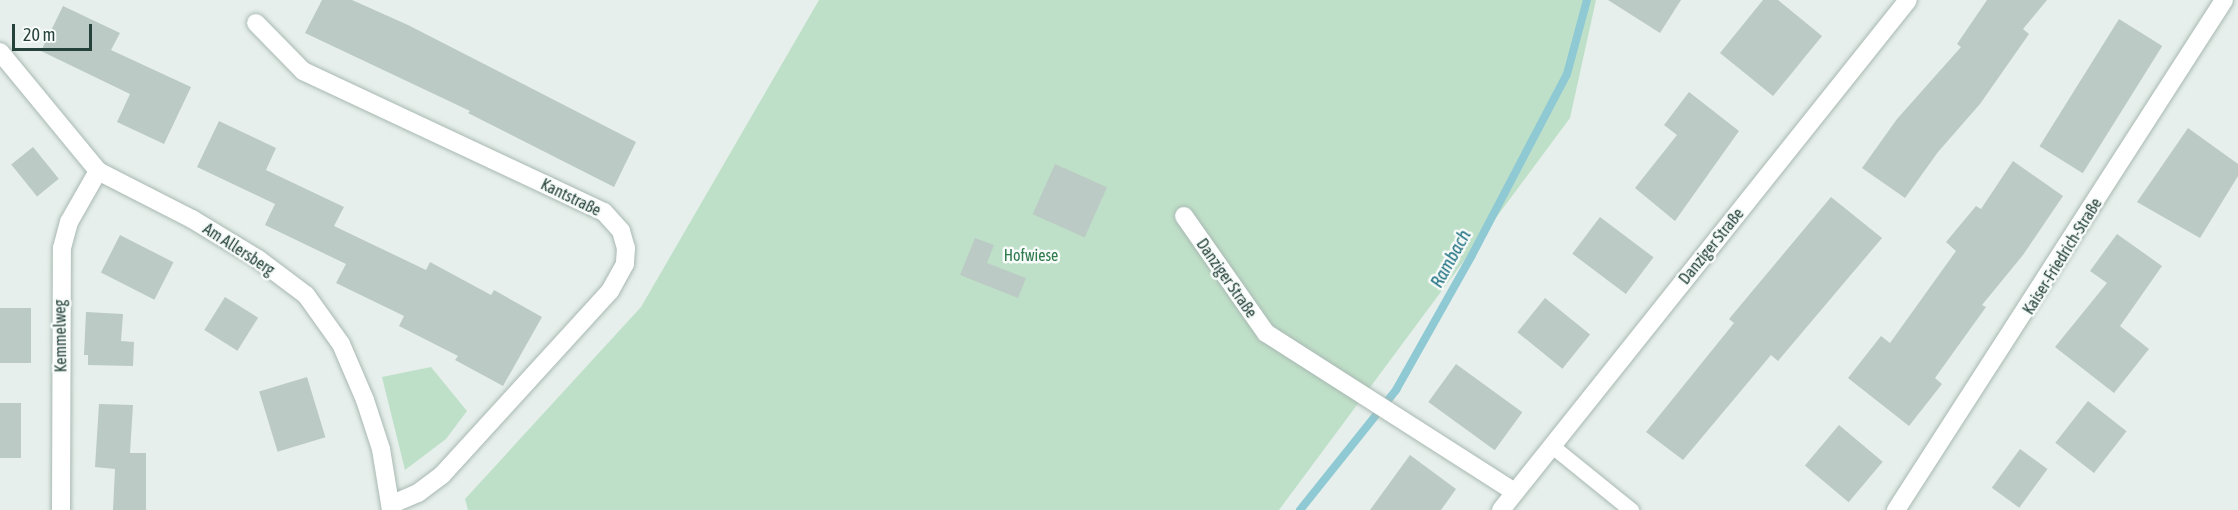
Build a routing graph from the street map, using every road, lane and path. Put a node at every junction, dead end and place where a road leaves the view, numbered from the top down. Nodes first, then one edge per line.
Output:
1 (1908, 0) edge
2 (2224, 0) edge
3 (256, 23) dead end
4 (0, 52) edge
5 (98, 171) junction
6 (1184, 216) dead end
7 (1552, 446) junction
8 (1515, 492) junction
9 (391, 507) edge
10 (61, 510) edge
11 (1501, 510) edge
12 (1631, 510) edge
13 (1896, 510) edge

1 - 7 street, Danziger Straße
2 - 13 street, Kaiser-Friedrich-Straße
3 - 9 street, Kantstraße
4 - 5 street, Am Allersberg
5 - 9 street, Am Allersberg
5 - 10 street, Kemmelweg
6 - 8 street, Danziger Straße
7 - 8 street, Danziger Straße
7 - 12 lane
8 - 11 street, Danziger Straße

